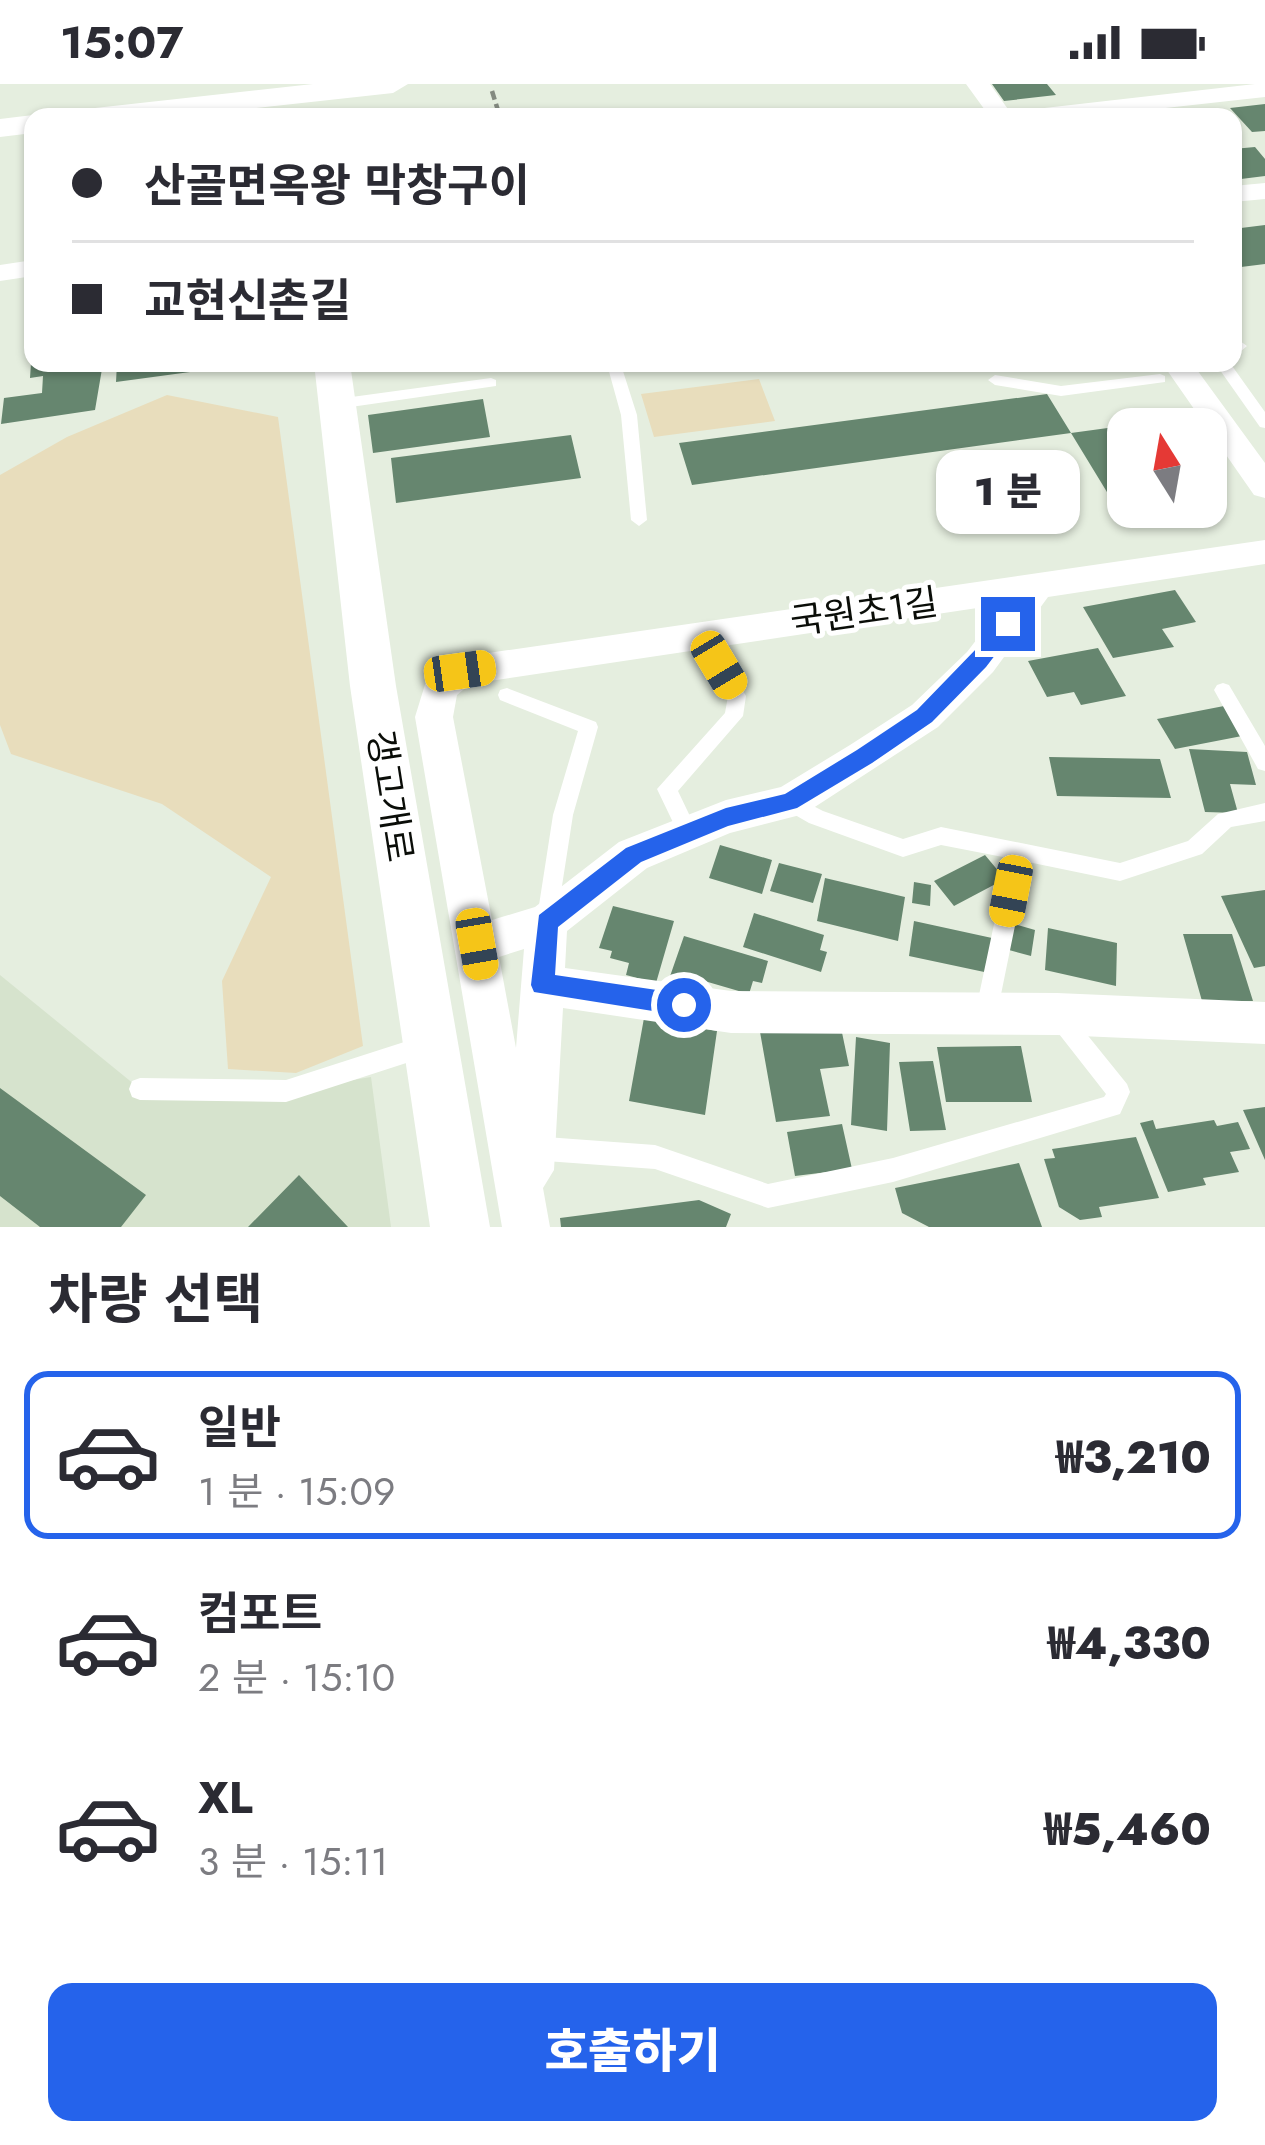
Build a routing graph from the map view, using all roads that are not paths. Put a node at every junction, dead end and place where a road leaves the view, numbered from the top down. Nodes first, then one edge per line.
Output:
1 (394, 84) edge
2 (1265, 90) edge
3 (282, 99) edge
4 (188, 108) edge
5 (1100, 108) edge
6 (616, 372) edge
7 (1163, 372) edge
8 (1169, 372) edge
9 (1228, 372) edge
10 (995, 380) dead end
11 (334, 383) edge
12 (491, 383) dead end
13 (1265, 423) edge
14 (1265, 487) edge
15 (639, 520) dead end
16 (1265, 552) edge
17 (1037, 586) junction
18 (719, 665) dead end
19 (1223, 690) dead end
20 (507, 695) dead end
21 (1265, 763) edge
22 (790, 802) junction
23 (1265, 812) edge
24 (688, 833) junction
25 (1020, 850) junction
26 (547, 922) junction
27 (477, 944) junction
28 (543, 985) junction
29 (986, 1014) junction
30 (1057, 1014) junction
31 (1265, 1023) edge
32 (431, 1044) junction
33 (140, 1089) dead end
34 (532, 1148) junction
35 (460, 1227) edge
36 (526, 1227) edge

1 - 3 street
2 - 5 street
3 - 4 street
6 - 15 lane
7 - 10 lane
8 - 14 street
9 - 13 lane
11 - 12 lane
11 - 32 street, 갱고개로
16 - 17 street, 국원초1길
17 - 22 street
17 - 27 street, 국원초1길
18 - 24 lane
19 - 21 lane
20 - 26 lane
22 - 24 street
22 - 25 lane
23 - 25 lane
24 - 26 street
25 - 29 lane
26 - 27 street
26 - 28 street
27 - 36 street, 국원초1길
28 - 29 street
28 - 34 street
29 - 30 street
30 - 31 street
30 - 34 lane
32 - 33 lane
32 - 35 street, 갱고개로
34 - 36 street

